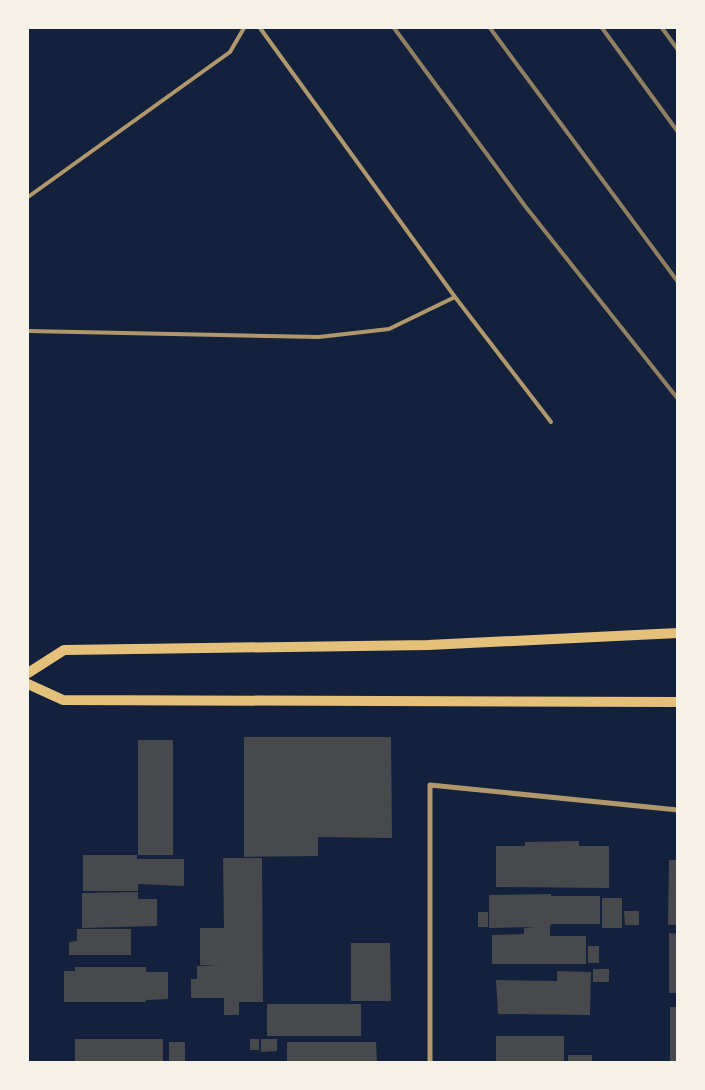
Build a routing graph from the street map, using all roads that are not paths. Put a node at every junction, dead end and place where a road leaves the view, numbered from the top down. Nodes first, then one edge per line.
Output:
1 (244, 28) edge
2 (260, 28) edge
3 (28, 197) edge
4 (455, 297) junction
5 (28, 331) edge
6 (551, 422) dead end
7 (678, 633) edge
8 (28, 673) edge
9 (28, 684) edge
10 (678, 702) edge
11 (678, 810) edge
12 (430, 1062) edge

1 - 3 lane
2 - 4 lane
4 - 5 lane
4 - 6 lane
7 - 8 main road
9 - 10 main road
11 - 12 street

